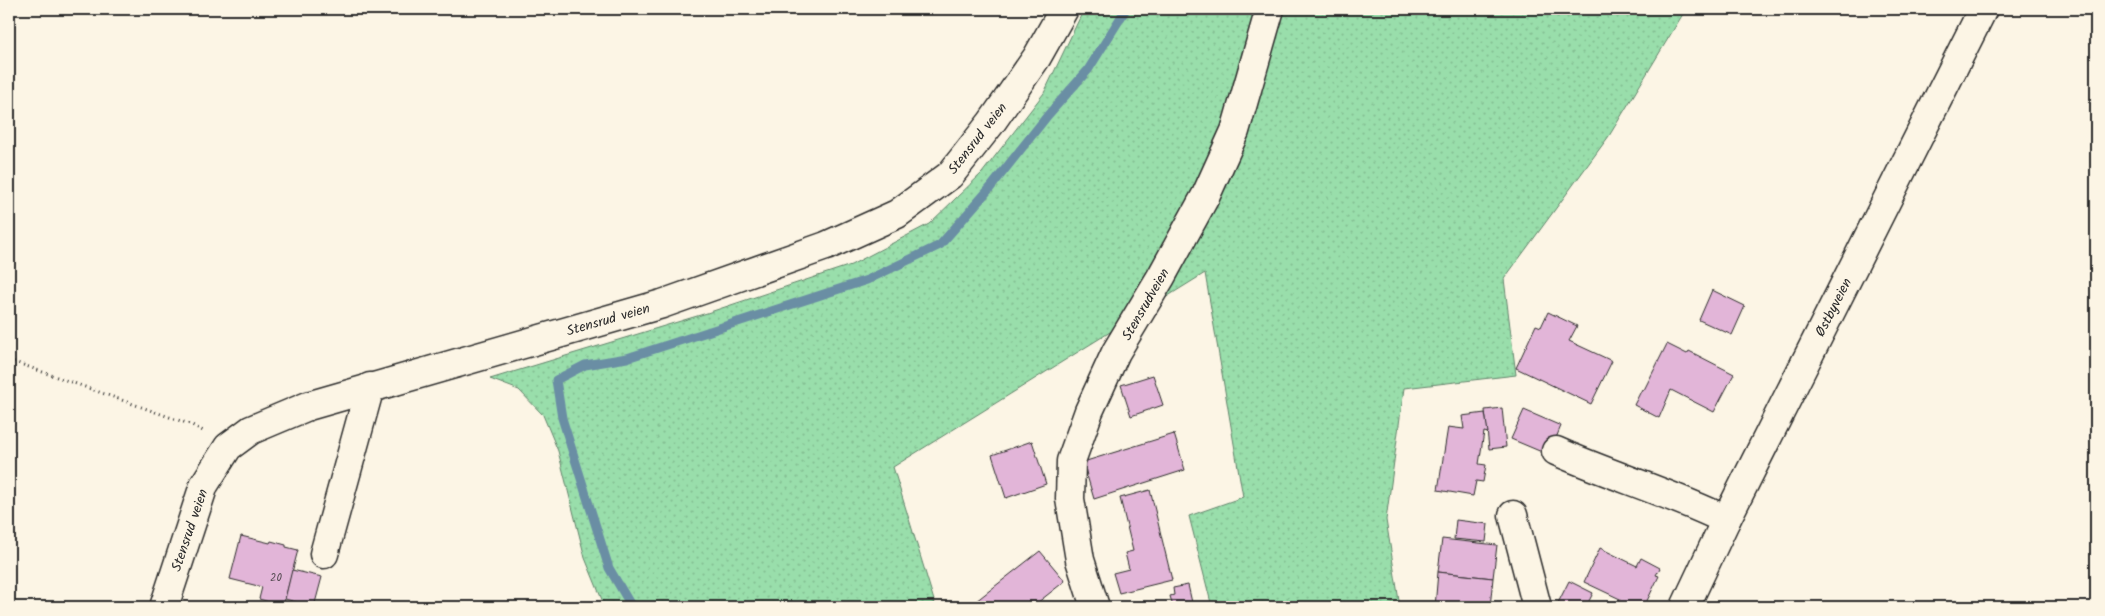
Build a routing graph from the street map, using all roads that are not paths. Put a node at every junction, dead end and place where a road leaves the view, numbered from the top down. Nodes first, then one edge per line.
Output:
1 (1064, 9) edge
2 (1270, 9) edge
3 (1983, 9) edge
4 (370, 387) junction
5 (1556, 451) dead end
6 (1513, 515) dead end
7 (1726, 520) junction
8 (324, 554) dead end
9 (164, 607) edge
10 (1094, 607) edge
11 (1537, 607) edge
12 (1685, 607) edge

1 - 4 street, Stensrud veien
2 - 10 street, Stensrudveien
3 - 7 street, Østbyveien
4 - 8 street
4 - 9 street, Stensrud veien
5 - 7 street
6 - 11 street
7 - 12 street, Østbyveien

